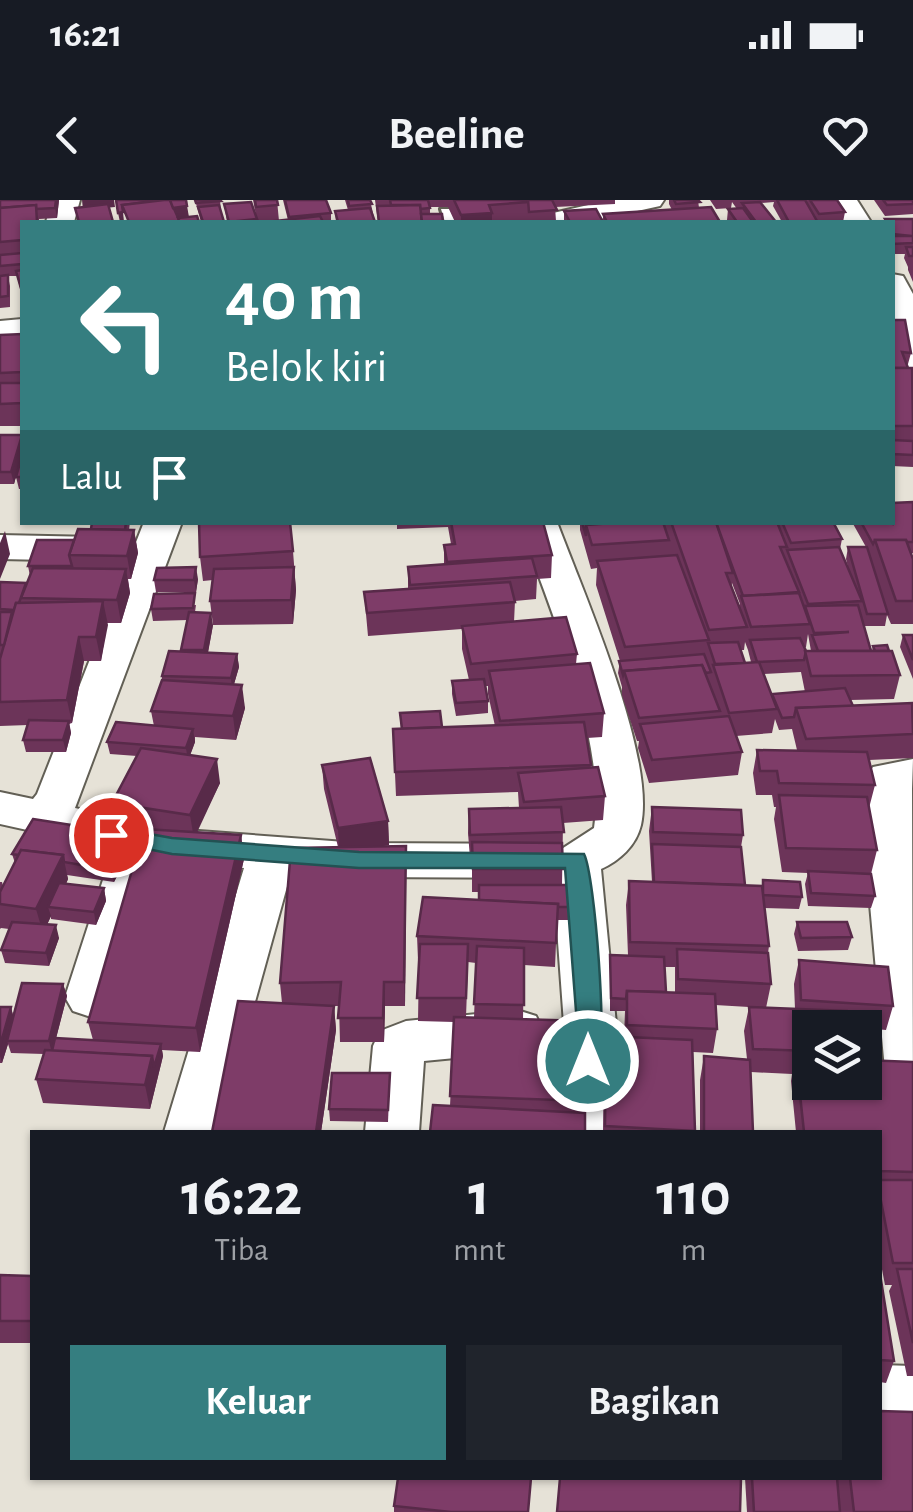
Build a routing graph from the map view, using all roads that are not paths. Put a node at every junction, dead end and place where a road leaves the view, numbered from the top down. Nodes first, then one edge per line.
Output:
1 (650, 200) edge
2 (559, 220) edge
3 (902, 292) edge
4 (908, 387) edge
5 (539, 525) edge
6 (0, 547) edge
7 (139, 562) edge
8 (913, 774) edge
9 (22, 814) edge
10 (139, 840) junction
11 (272, 854) junction
12 (576, 860) junction
13 (91, 998) edge
14 (590, 1024) junction
15 (913, 1081) edge
16 (192, 1130) edge
17 (392, 1130) edge
18 (586, 1130) edge
19 (882, 1394) edge
20 (913, 1395) edge

1 - 2 street
3 - 4 street
5 - 12 street
6 - 7 street
7 - 9 street
8 - 15 street
9 - 10 street
10 - 11 street
10 - 13 street
11 - 12 street
11 - 16 street
12 - 14 street
14 - 17 street
14 - 18 street
19 - 20 street

